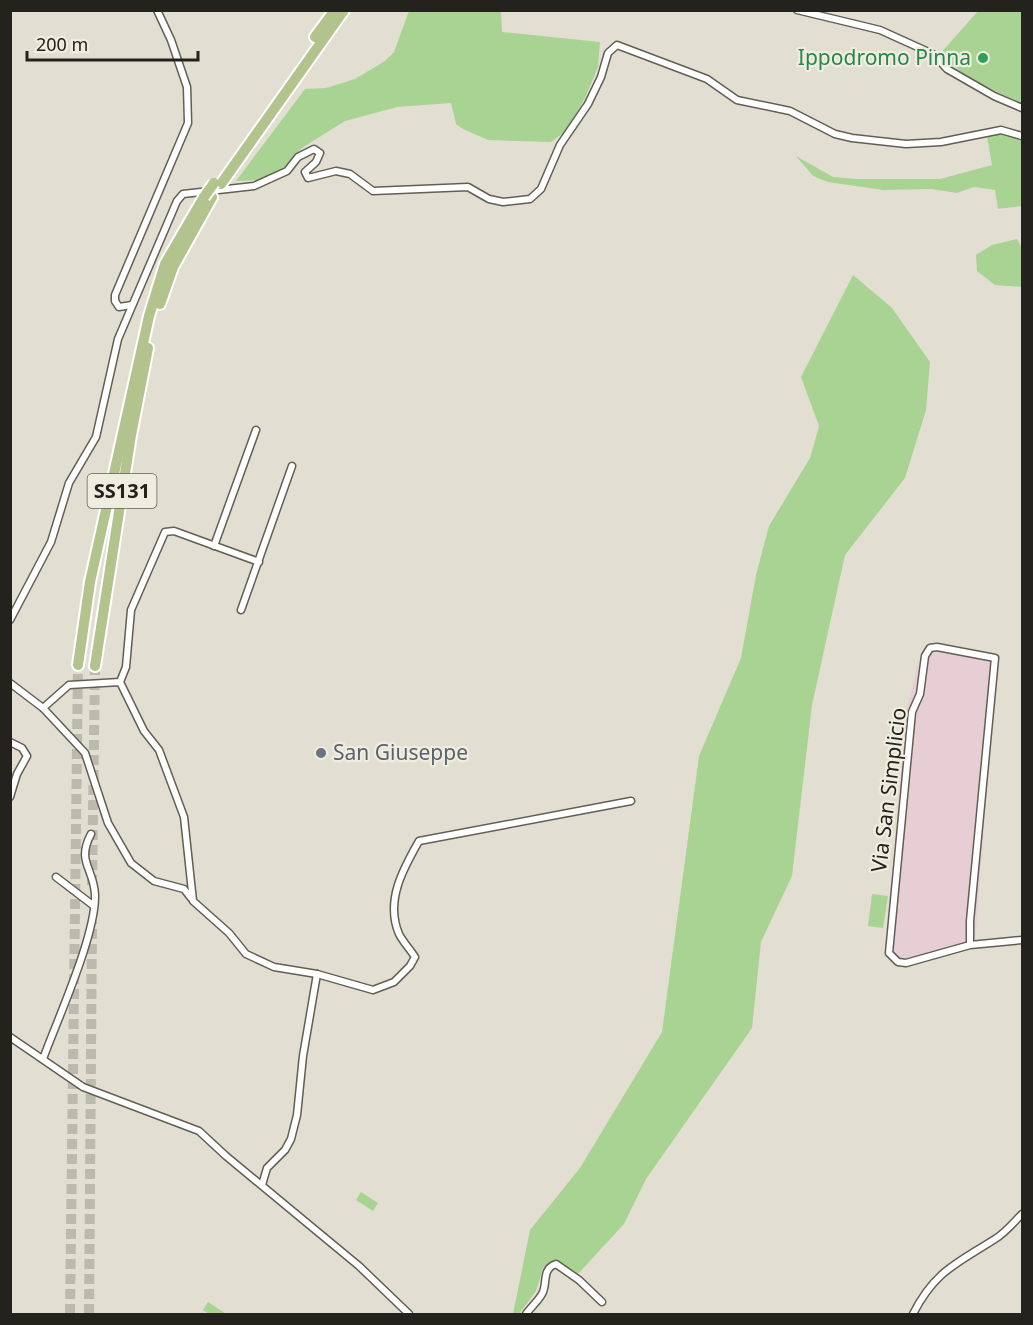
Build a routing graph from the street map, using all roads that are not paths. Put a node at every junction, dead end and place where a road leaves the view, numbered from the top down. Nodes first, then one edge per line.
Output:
1 (157, 10) edge
2 (335, 10) edge
3 (344, 10) edge
4 (797, 10) edge
5 (1023, 108) edge
6 (1023, 136) edge
7 (217, 183) junction
8 (208, 197) junction
9 (132, 305) junction
10 (150, 341) junction
11 (141, 349) junction
12 (256, 430) dead end
13 (292, 466) dead end
14 (214, 546) junction
15 (259, 562) junction
16 (241, 610) dead end
17 (10, 620) edge
18 (78, 665) tunnel mouth
19 (95, 666) tunnel mouth
20 (120, 681) junction
21 (10, 683) edge
22 (43, 708) junction
23 (10, 742) edge
24 (10, 797) edge
25 (631, 801) dead end
26 (91, 834) dead end
27 (56, 877) dead end
28 (191, 898) junction
29 (94, 906) junction
30 (1023, 940) edge
31 (970, 945) junction
32 (317, 974) junction
33 (10, 1037) edge
34 (43, 1059) junction
35 (262, 1185) junction
36 (1023, 1214) edge
37 (602, 1302) dead end
38 (409, 1314) edge
39 (526, 1314) edge
40 (914, 1314) edge

1 - 9 street
2 - 7 highway, SS131
3 - 7 highway, SS131
4 - 5 street
6 - 9 street
7 - 8 highway, SS131, bridge
8 - 10 highway, SS131
8 - 11 highway, SS131
9 - 17 street
10 - 11 highway
10 - 19 highway, SS131
11 - 18 highway, SS131
12 - 14 street
13 - 15 street
14 - 15 street
14 - 20 street
15 - 16 street
20 - 22 street
20 - 28 street
21 - 22 street
22 - 28 street
23 - 24 street
25 - 32 street
26 - 29 street
27 - 29 street
28 - 32 street
29 - 34 street
30 - 31 street, Via San Simplicio
31 - 31 street, Via San Simplicio
32 - 35 street
33 - 34 street
34 - 35 street
35 - 38 street
36 - 40 street
37 - 39 street

